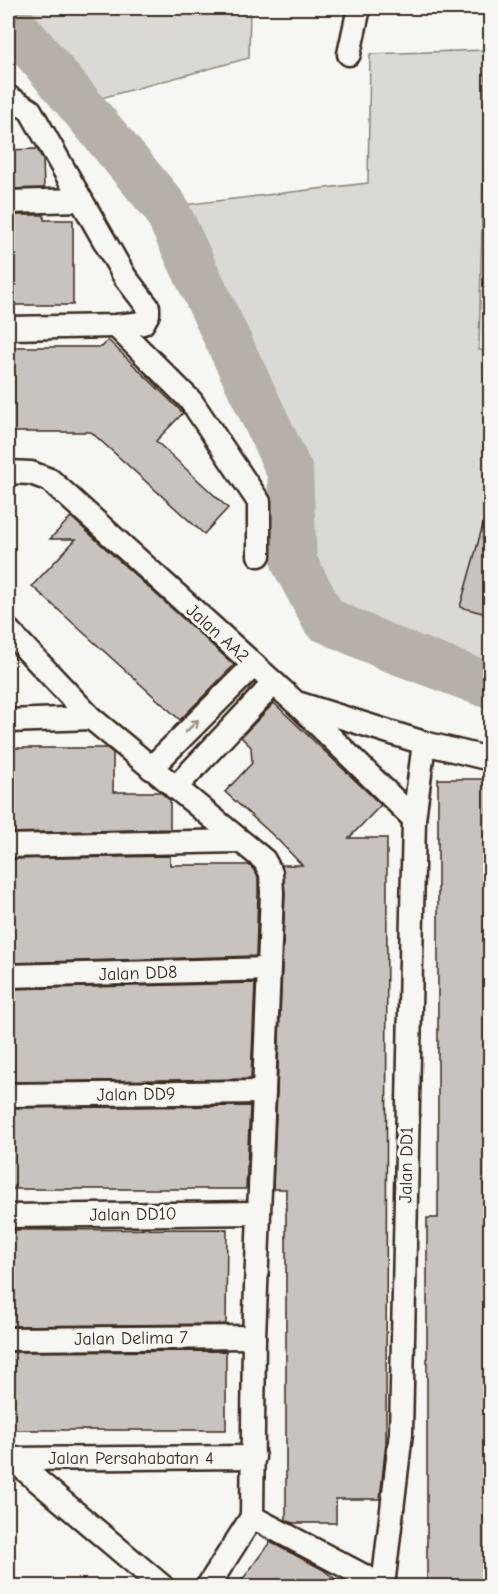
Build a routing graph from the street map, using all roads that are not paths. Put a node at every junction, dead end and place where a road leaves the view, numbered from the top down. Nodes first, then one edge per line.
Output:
1 (359, 8) edge
2 (349, 54) dead end
3 (8, 98) edge
4 (81, 200) junction
5 (8, 202) edge
6 (116, 326) junction
7 (8, 328) edge
8 (8, 472) edge
9 (259, 555) dead end
10 (8, 630) edge
11 (254, 665) junction
12 (274, 683) junction
13 (296, 703) junction
14 (91, 718) junction
15 (8, 721) edge
16 (424, 743) junction
17 (490, 759) edge
18 (151, 768) junction
19 (175, 788) junction
20 (414, 819) junction
21 (239, 841) junction
22 (8, 846) edge
23 (268, 969) junction
24 (8, 976) edge
25 (264, 1092) junction
26 (8, 1095) edge
27 (258, 1213) junction
28 (8, 1216) edge
29 (254, 1337) junction
30 (8, 1339) edge
31 (254, 1457) junction
32 (10, 1459) edge
33 (252, 1517) junction
34 (162, 1587) edge
35 (208, 1587) edge
36 (383, 1587) edge

1 - 2 street
3 - 4 street
4 - 5 street
4 - 6 street
6 - 7 street
6 - 9 street
8 - 11 street, Jalan AA2
10 - 14 street
11 - 12 street, Jalan AA2
18 -> 11 street
12 - 13 street, Jalan AA2
12 - 19 street
13 - 16 street
13 - 20 street, Jalan AA2
14 - 15 street
14 - 18 street
16 - 17 street
16 - 20 street, Jalan DD1
18 - 19 street
19 - 21 street
20 - 36 street, Jalan DD1
21 - 22 street
21 - 23 street
23 - 24 street, Jalan DD8
23 - 25 street
25 - 26 street, Jalan DD9
25 - 27 street
27 - 28 street, Jalan DD10
27 - 29 street
29 - 30 street, Jalan Delima 7
29 - 31 street
31 - 32 street, Jalan Persahabatan 4
31 - 33 street
32 - 34 street
33 - 35 street
33 - 36 street

